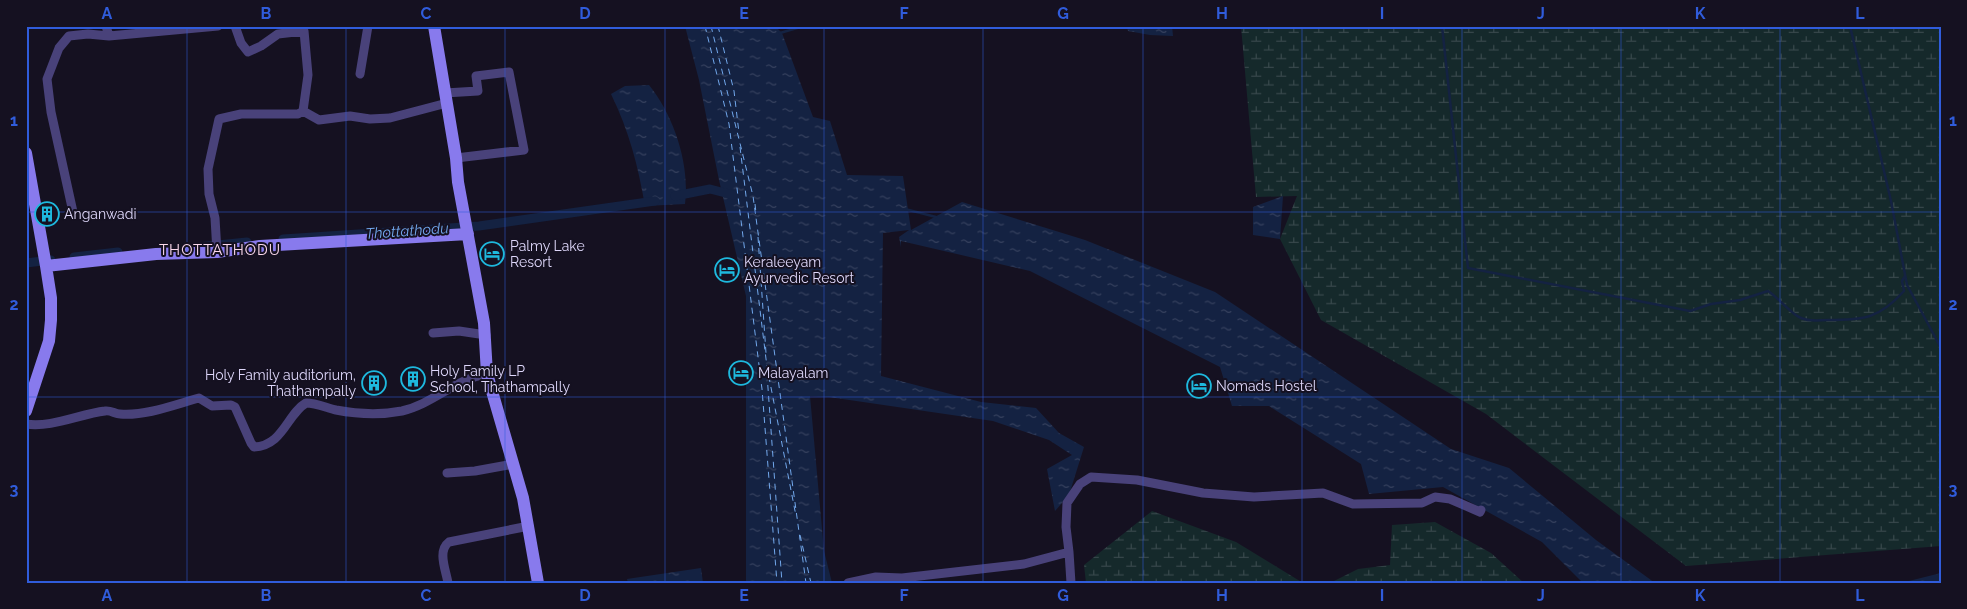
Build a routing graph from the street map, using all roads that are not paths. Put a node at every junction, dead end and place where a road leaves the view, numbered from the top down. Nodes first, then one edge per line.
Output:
1 (106, 26) edge
2 (218, 26) edge
3 (235, 26) edge
4 (368, 26) edge
5 (434, 26) edge
6 (109, 36) junction
7 (360, 74) dead end
8 (446, 98) junction
9 (303, 111) junction
10 (26, 153) edge
11 (456, 158) junction
12 (73, 212) dead end
13 (467, 229) junction
14 (217, 248) junction
15 (46, 262) junction
16 (433, 333) dead end
17 (486, 335) junction
18 (487, 374) junction
19 (26, 411) edge
20 (26, 424) edge
21 (513, 464) junction
22 (447, 473) dead end
23 (1481, 510) dead end
24 (529, 526) junction
25 (1069, 552) junction
26 (448, 583) edge
27 (538, 583) edge
28 (848, 583) edge
29 (1071, 583) edge

1 - 6 street
2 - 6 street
3 - 9 street
4 - 7 street
5 - 8 main road
6 - 12 street
8 - 9 street
8 - 11 main road
8 - 11 street
9 - 14 street
10 - 15 main road
11 - 13 main road
13 - 14 main road
13 - 17 main road
14 - 15 main road
15 - 19 main road
16 - 17 street
17 - 18 main road
18 - 20 street
18 - 21 main road
21 - 22 street
21 - 24 main road
23 - 25 street
24 - 26 street
24 - 27 main road
25 - 28 street
25 - 29 street

